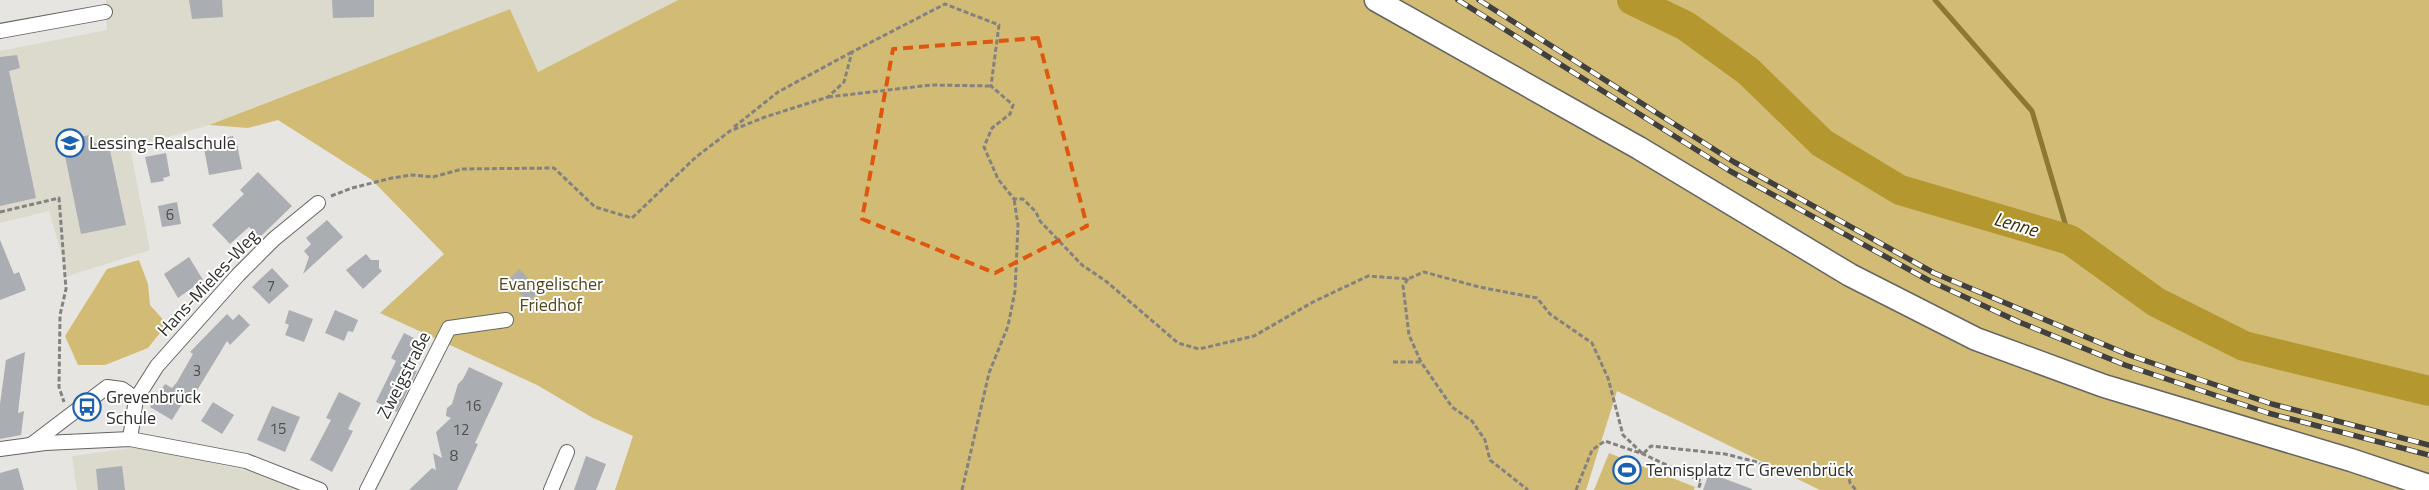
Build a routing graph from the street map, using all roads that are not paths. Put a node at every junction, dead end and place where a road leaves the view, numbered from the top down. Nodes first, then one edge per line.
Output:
1 (1376, 0) edge
2 (105, 12) dead end
3 (0, 31) edge
4 (318, 203) road end
5 (506, 320) dead end
6 (136, 399) junction
7 (130, 439) junction
8 (31, 445) junction
9 (0, 449) edge
10 (567, 452) dead end
11 (2429, 486) edge
12 (320, 490) edge
13 (367, 490) edge
14 (551, 490) edge

1 - 11 main road
2 - 3 street
4 - 6 street, Hans-Mieles-Weg
5 - 13 street, Zweigstraße
6 - 7 street, Hans-Mieles-Weg
6 - 8 street
7 - 8 street
7 - 12 street
8 - 9 street
10 - 14 street

